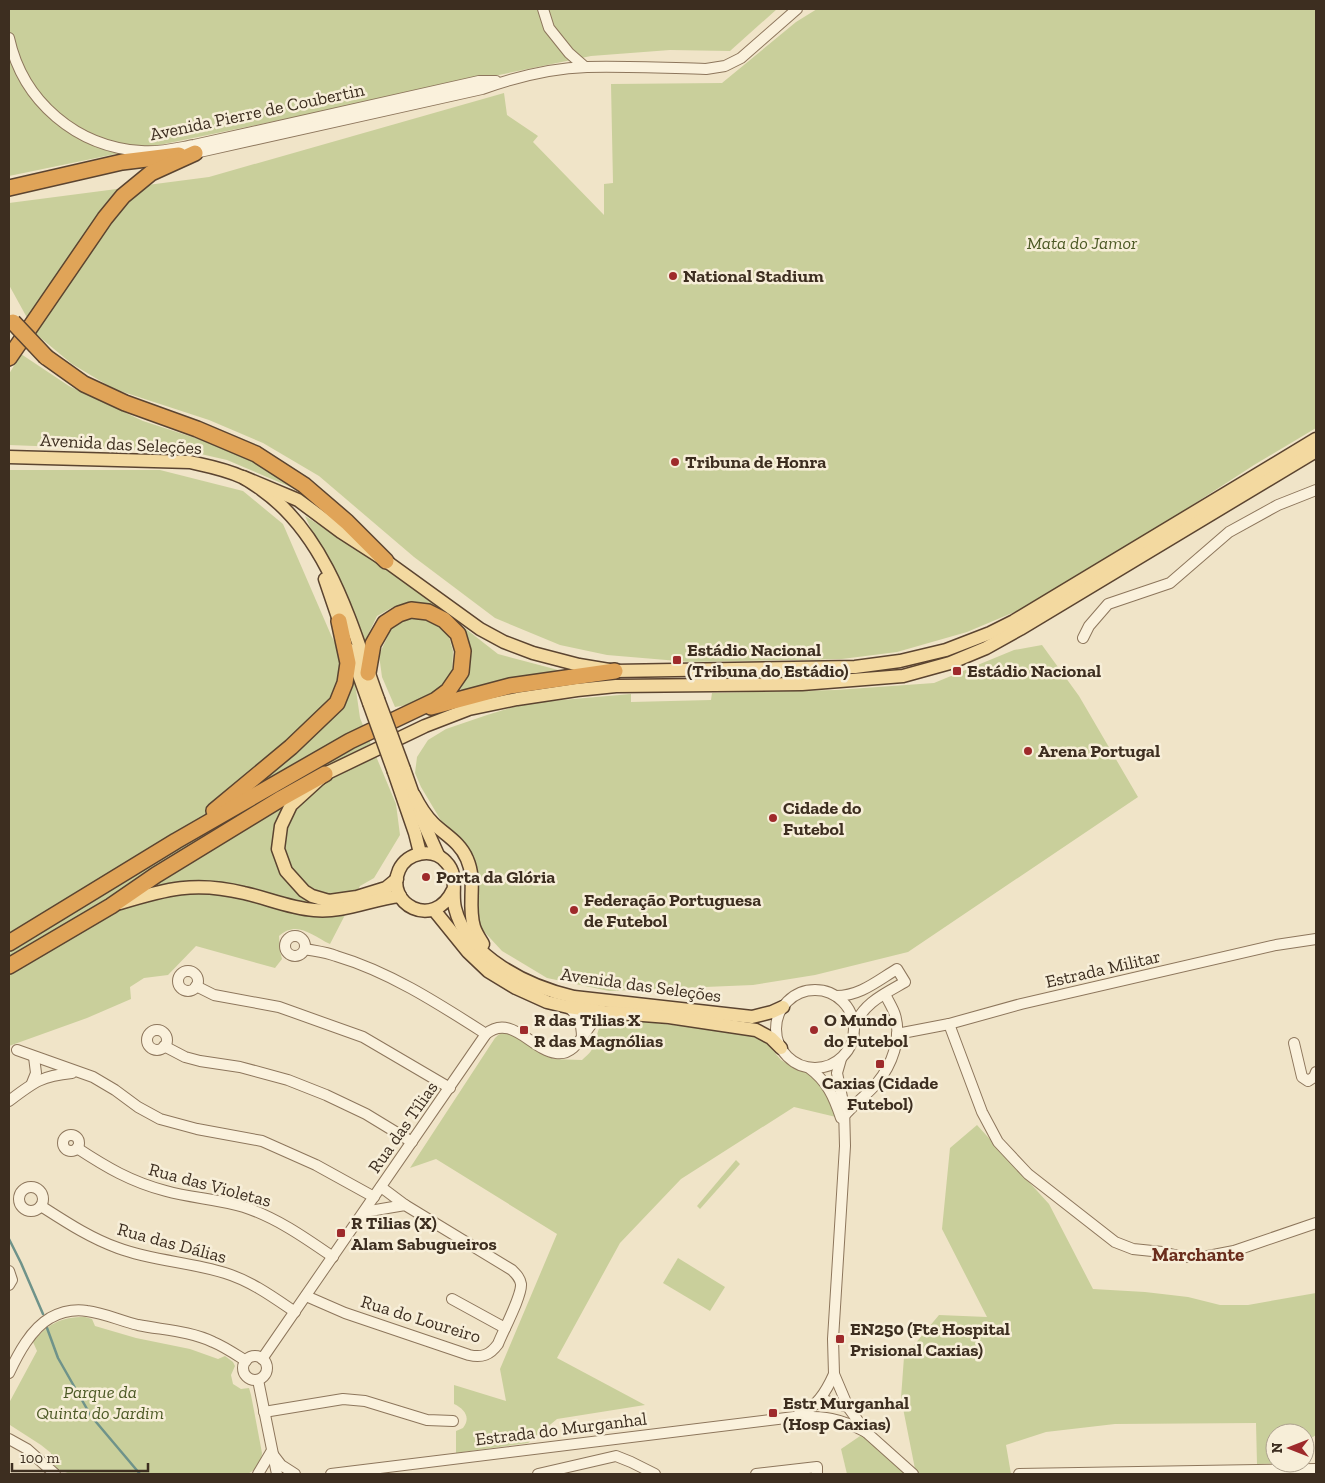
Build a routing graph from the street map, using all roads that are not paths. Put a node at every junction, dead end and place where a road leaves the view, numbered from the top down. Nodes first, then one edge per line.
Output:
1 (543, 9) edge
2 (797, 9) edge
3 (9, 38) edge
4 (585, 67) junction
5 (504, 81) junction
6 (195, 154) junction
7 (9, 188) edge
8 (11, 318) edge
9 (9, 358) edge
10 (1316, 439) edge
11 (1316, 451) edge
12 (9, 457) edge
13 (243, 477) junction
14 (1316, 490) edge
15 (317, 553) junction
16 (386, 560) junction
17 (339, 621) junction
18 (1083, 638) dead end
19 (615, 671) junction
20 (368, 672) junction
21 (374, 701) junction
22 (413, 712) junction
23 (399, 770) junction
24 (325, 774) junction
25 (414, 795) junction
26 (176, 842) junction
27 (420, 853) junction
28 (438, 855) junction
29 (396, 879) junction
30 (453, 890) junction
31 (400, 896) junction
32 (110, 906) junction
33 (434, 910) junction
34 (36, 927) junction
35 (9, 938) edge
36 (1316, 939) edge
37 (9, 943) edge
38 (306, 949) dead end
39 (492, 959) junction
40 (9, 966) edge
41 (196, 986) dead end
42 (885, 994) junction
43 (836, 996) junction
44 (568, 1007) junction
45 (783, 1007) junction
46 (604, 1012) junction
47 (949, 1024) junction
48 (854, 1027) junction
49 (486, 1034) junction
50 (897, 1034) junction
51 (582, 1038) junction
52 (1294, 1043) dead end
53 (164, 1046) dead end
54 (780, 1048) junction
55 (17, 1050) dead end
56 (34, 1057) junction
57 (841, 1059) junction
58 (808, 1068) junction
59 (76, 1072) junction
60 (1316, 1072) edge
61 (32, 1083) junction
62 (450, 1088) junction
63 (841, 1090) junction
64 (866, 1094) junction
65 (9, 1101) edge
66 (844, 1116) junction
67 (844, 1127) junction
68 (412, 1142) junction
69 (77, 1148) dead end
70 (381, 1187) junction
71 (374, 1197) junction
72 (405, 1205) junction
73 (41, 1206) dead end
74 (364, 1212) junction
75 (1316, 1223) edge
76 (333, 1257) junction
77 (9, 1271) edge
78 (9, 1285) edge
79 (306, 1296) junction
80 (452, 1299) dead end
81 (295, 1312) junction
82 (505, 1328) junction
83 (262, 1359) junction
84 (246, 1361) junction
85 (10, 1367) edge
86 (834, 1374) junction
87 (258, 1380) junction
88 (815, 1405) junction
89 (848, 1407) junction
90 (264, 1412) junction
91 (820, 1416) junction
92 (794, 1417) junction
93 (453, 1420) dead end
94 (866, 1432) junction
95 (9, 1439) edge
96 (271, 1452) junction
97 (1316, 1469) edge
98 (570, 1471) edge
99 (817, 1471) edge
100 (55, 1474) edge
101 (258, 1474) edge
102 (277, 1474) edge
103 (295, 1474) edge
104 (331, 1474) edge
105 (538, 1474) edge
106 (656, 1474) edge
107 (756, 1474) edge
108 (913, 1474) edge
109 (1019, 1474) edge

1 - 4 street
2 - 4 street, Avenida Pierre de Coubertin
3 - 5 street, Avenida Pierre de Coubertin
4 - 5 street, Avenida Pierre de Coubertin
5 - 6 street, Avenida Pierre de Coubertin
6 - 7 highway
6 - 9 highway
8 - 16 highway, bridge
10 - 19 main road
11 - 24 main road
12 - 13 main road, Avenida das Seleções
13 - 15 main road, Avenida das Seleções
13 - 16 main road
14 - 18 street
15 - 17 main road, Avenida das Seleções
15 - 20 main road, Avenida das Seleções
16 - 19 main road
17 - 21 main road, Avenida das Seleções
17 - 26 highway
19 - 22 highway
20 - 21 main road, Avenida das Seleções
20 - 22 highway
21 - 23 main road, Avenida das Seleções, bridge
22 - 26 highway
23 - 25 main road, Avenida das Seleções
23 - 27 main road, Avenida das Seleções
24 - 29 main road
24 - 32 highway
25 - 28 main road, Avenida das Seleções
25 - 39 main road
26 - 34 highway
27 - 28 main road
27 - 29 main road
28 - 30 main road, Avenida das Seleções
29 - 31 main road
30 - 33 main road
30 - 39 main road, Avenida das Seleções
31 - 32 main road
31 - 33 main road
32 - 40 highway
33 - 44 main road, Avenida das Seleções
34 - 35 highway
34 - 37 highway
36 - 47 street, Estrada Militar
38 - 49 street
39 - 45 main road, Avenida das Seleções
41 - 62 street
42 - 43 street
42 - 48 street
42 - 50 street
43 - 45 street
43 - 48 street
44 - 46 main road, Avenida das Seleções
44 - 51 street
45 - 54 street
46 - 51 street
46 - 54 main road, Avenida das Seleções
47 - 50 street, Estrada Militar
47 - 75 street
48 - 57 street
49 - 51 street
49 - 62 street, Rua das Tílias
50 - 64 street
52 - 60 street
53 - 68 street
54 - 58 street
55 - 56 street
56 - 59 street
56 - 61 street
57 - 58 street
57 - 63 street
58 - 67 street
59 - 61 street
59 - 71 street
61 - 65 street
62 - 68 street, Rua das Tílias
63 - 64 street
63 - 66 street
64 - 66 street
66 - 67 street
67 - 86 street
68 - 70 street, Rua das Tílias
69 - 76 street, Rua das Violetas
70 - 71 street, Rua das Tílias
70 - 72 street, Rua do Loureiro
71 - 74 street, Rua das Tílias
72 - 74 street
72 - 82 street, Rua do Loureiro
73 - 81 street, Rua das Dálias
74 - 76 street, Rua das Tílias
76 - 79 street, Rua das Tílias
77 - 78 street
79 - 81 street, Rua das Tílias
79 - 82 street, Rua do Loureiro
80 - 82 street
81 - 83 street, Rua das Tílias
83 - 84 street
83 - 87 street
84 - 85 street
84 - 87 street
86 - 88 street, Estrada do Murganhal
86 - 89 street, Estrada do Murganhal
87 - 90 street
88 - 89 street, Estrada do Murganhal
88 - 92 street, Estrada do Murganhal
89 - 91 street, Estrada do Murganhal
89 - 94 street, Estrada do Murganhal
90 - 93 street
90 - 96 street
91 - 92 street, Estrada do Murganhal
91 - 94 street, Estrada do Murganhal
92 - 104 street, Estrada do Murganhal
94 - 108 street, Estrada do Murganhal
95 - 100 street
96 - 101 street
96 - 102 street
96 - 103 street
97 - 109 street
98 - 105 street
98 - 106 street
99 - 107 street

